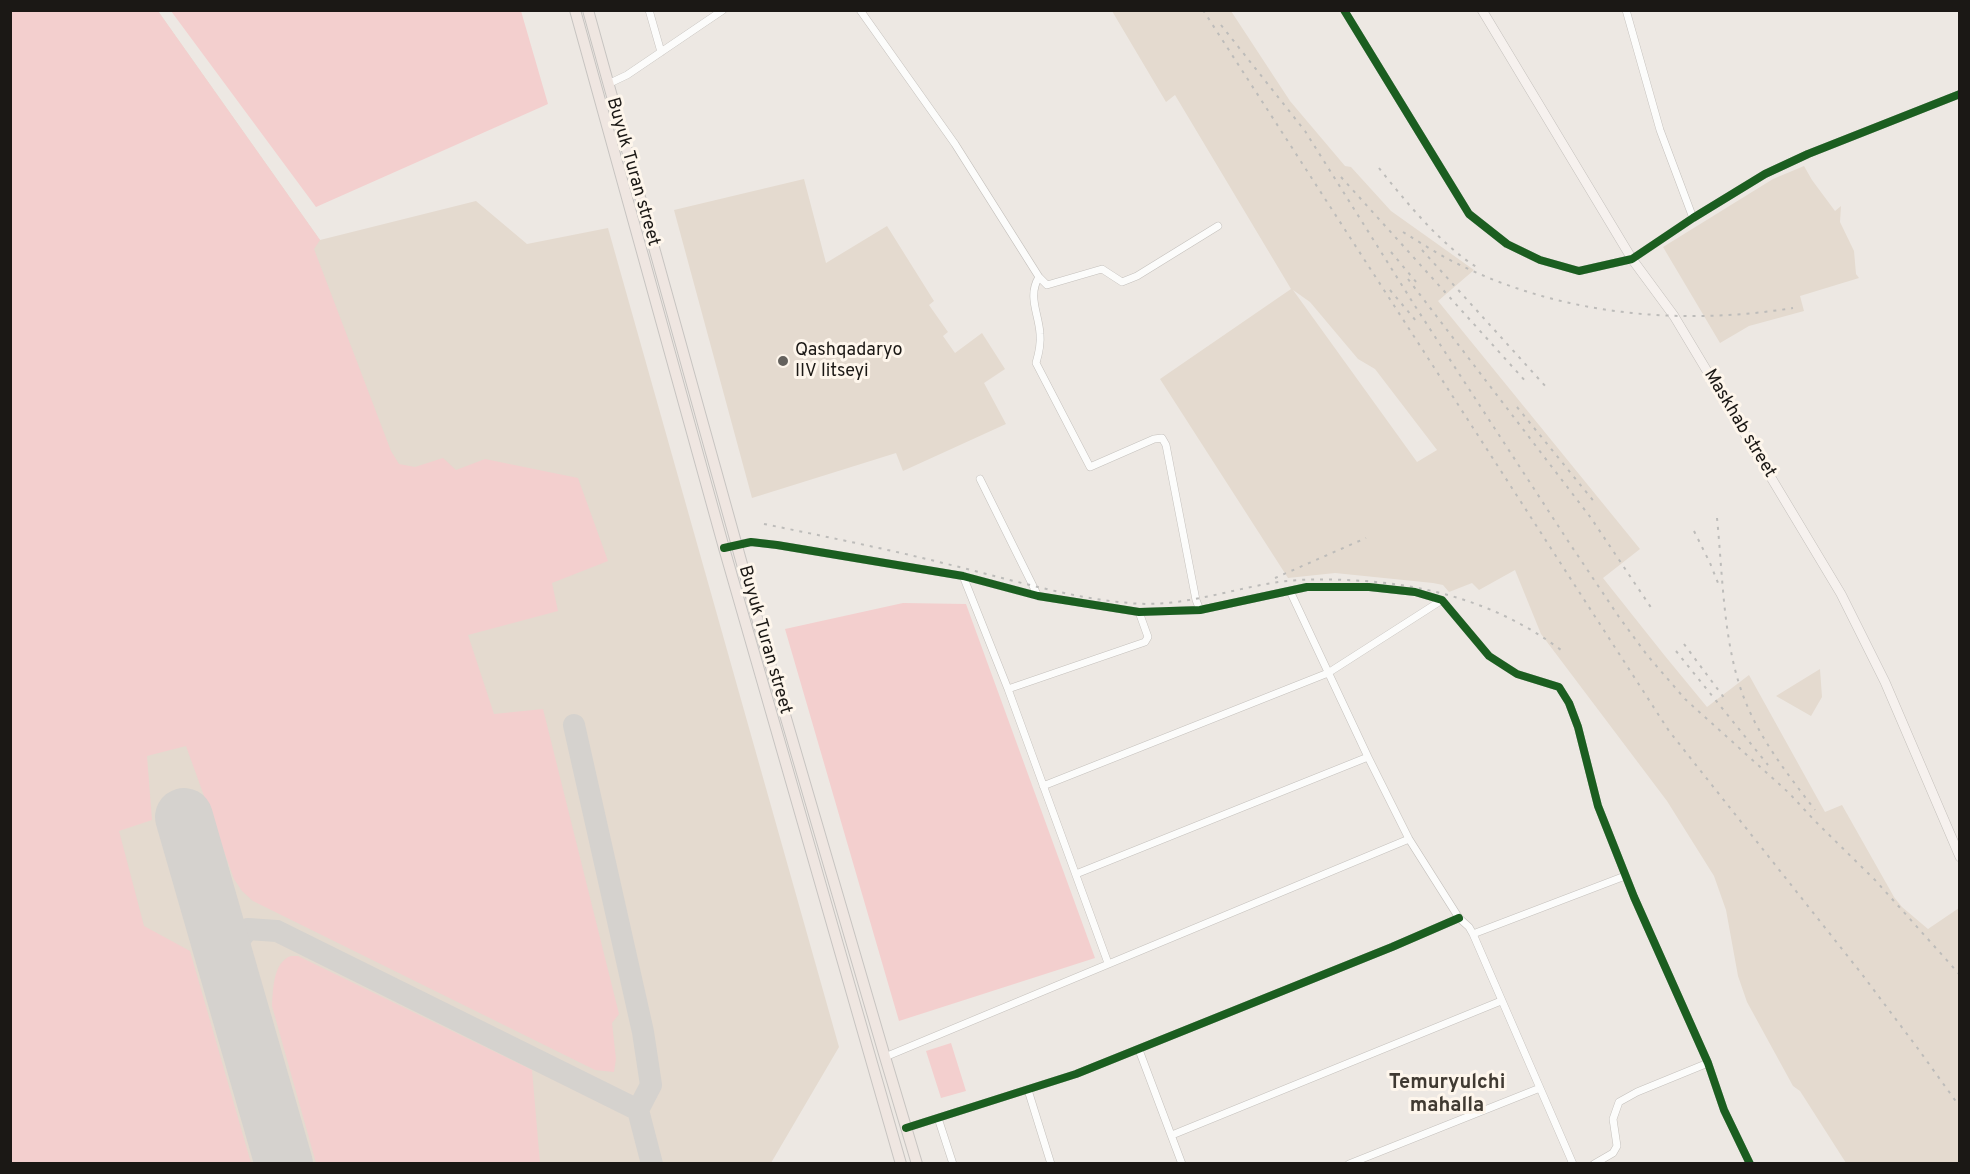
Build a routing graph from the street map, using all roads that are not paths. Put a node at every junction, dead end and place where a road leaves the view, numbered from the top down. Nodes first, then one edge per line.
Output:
1 (574, 10) edge
2 (588, 10) edge
3 (649, 10) edge
4 (723, 10) edge
5 (860, 10) edge
6 (1344, 10) edge
7 (1482, 10) edge
8 (1626, 10) edge
9 (661, 52) junction
10 (608, 84) junction
11 (1959, 94) edge
12 (1693, 218) junction
13 (1218, 226) dead end
14 (1632, 259) junction
15 (1039, 277) junction
16 (980, 480) dead end
17 (737, 545) junction
18 (724, 548) junction
19 (963, 576) junction
20 (1290, 591) junction
21 (1038, 596) junction
22 (1442, 600) junction
23 (1200, 610) junction
24 (1139, 612) junction
25 (1328, 673) junction
26 (1008, 689) junction
27 (1368, 757) junction
28 (1043, 786) junction
29 (1409, 838) junction
30 (1959, 857) edge
31 (1076, 874) junction
32 (1625, 876) junction
33 (1459, 918) junction
34 (1473, 934) junction
35 (1108, 963) junction
36 (1501, 1001) junction
37 (1139, 1050) junction
38 (885, 1057) junction
39 (1708, 1063) junction
40 (1540, 1088) junction
41 (1028, 1090) junction
42 (938, 1118) junction
43 (906, 1128) junction
44 (1172, 1135) junction
45 (901, 1164) edge
46 (917, 1164) edge
47 (953, 1164) edge
48 (1051, 1164) edge
49 (1182, 1164) edge
50 (1349, 1164) edge
51 (1573, 1164) edge
52 (1594, 1164) edge
53 (1749, 1164) edge

1 - 18 main road, Buyuk Turan street
2 - 10 main road, Buyuk Turan street
3 - 9 street
4 - 9 street
5 - 15 street
6 - 14 street
7 - 14 main road, Maskhab street
8 - 12 street
9 - 10 street
10 - 17 main road, Buyuk Turan street
11 - 12 street
12 - 14 street
13 - 15 street
14 - 30 main road, Maskhab street
15 - 23 street
16 - 21 street
17 - 18 street
17 - 19 street
17 - 38 main road, Buyuk Turan street
18 - 45 main road, Buyuk Turan street
19 - 21 street
19 - 26 street
20 - 22 street
20 - 23 street
20 - 25 street
21 - 24 street
22 - 25 street
22 - 32 street
23 - 24 street
24 - 26 street
25 - 27 street
25 - 28 street
26 - 28 street
27 - 29 street
27 - 31 street
28 - 31 street
29 - 33 street
29 - 35 street
31 - 35 street
32 - 34 street
32 - 39 street
33 - 34 street
33 - 37 street
34 - 36 street
35 - 38 street
36 - 40 street
36 - 44 street
37 - 41 street
37 - 44 street
38 - 43 main road, Buyuk Turan street
39 - 52 street
39 - 53 street
40 - 50 street
40 - 51 street
41 - 42 street
41 - 48 street
42 - 43 street
42 - 47 street
43 - 46 main road, Buyuk Turan street
44 - 49 street

